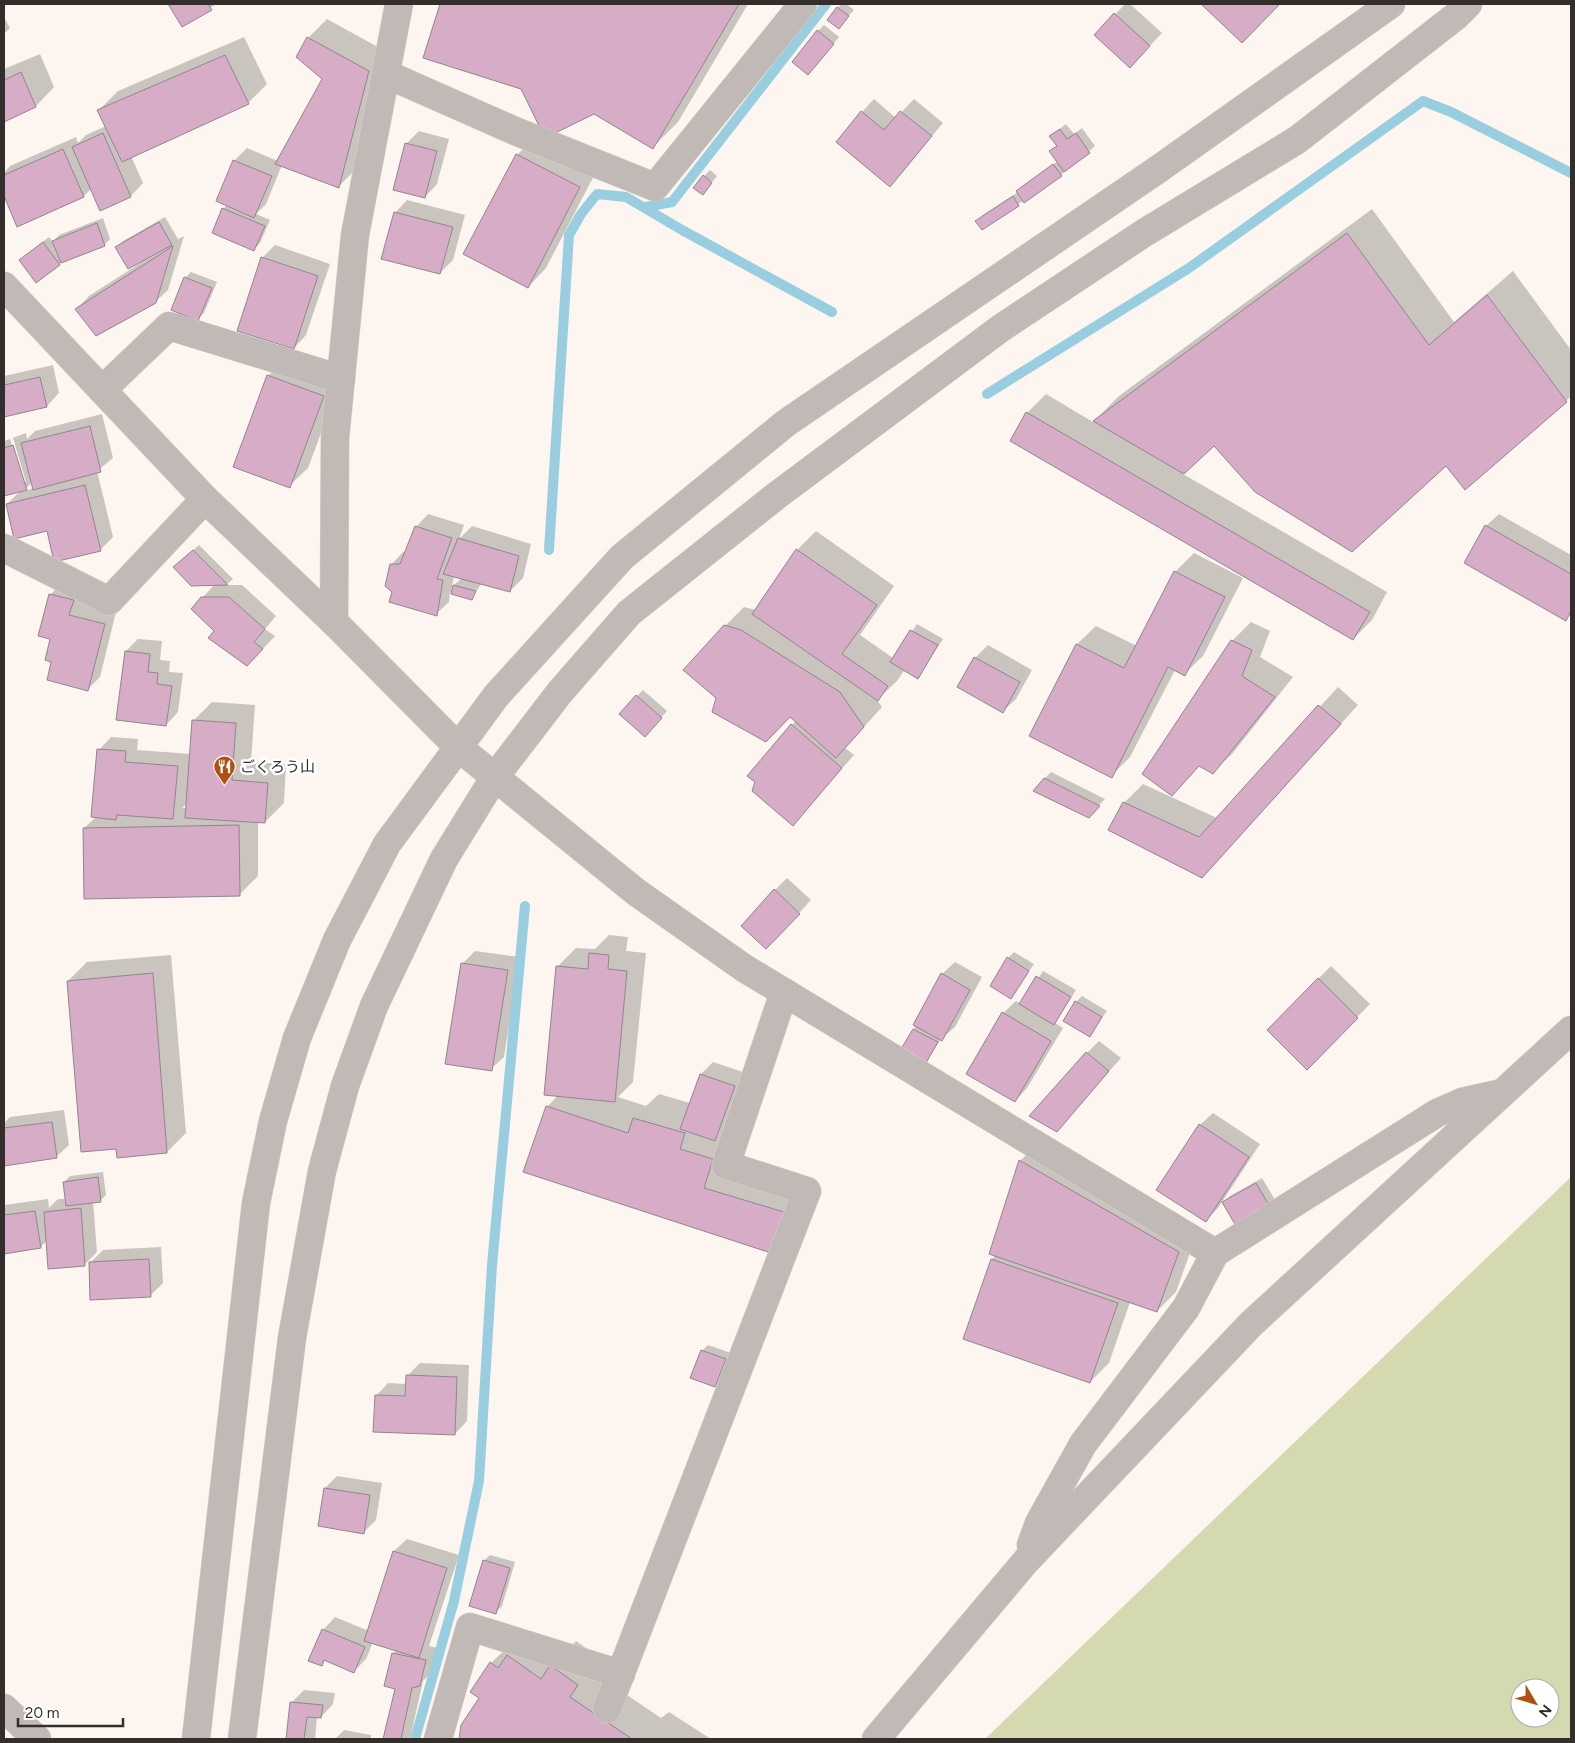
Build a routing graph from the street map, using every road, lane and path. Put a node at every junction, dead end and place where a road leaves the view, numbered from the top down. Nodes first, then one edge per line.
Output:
1 (399, 4) edge
2 (803, 4) edge
3 (1391, 4) edge
4 (1468, 4) edge
5 (386, 74) junction
6 (4, 286) edge
7 (341, 379) junction
8 (102, 390) junction
9 (205, 499) junction
10 (4, 548) edge
11 (334, 622) junction
12 (458, 747) junction
13 (494, 778) junction
14 (784, 992) junction
15 (1571, 1030) edge
16 (1502, 1093) junction
17 (1215, 1253) junction
18 (1026, 1561) junction
19 (621, 1674) junction
20 (4, 1708) edge
21 (607, 1709) dead end
22 (37, 1739) edge
23 (196, 1739) edge
24 (242, 1739) edge
25 (438, 1739) edge
26 (876, 1739) edge

1 - 5 street
2 - 5 street
3 - 12 street
4 - 13 street
5 - 7 street
6 - 8 street
7 - 8 street
7 - 11 street
8 - 9 street
9 - 10 street
9 - 11 street
11 - 12 street
12 - 13 street
12 - 23 street
13 - 14 street
13 - 24 street
14 - 17 street
14 - 19 street
15 - 16 street
16 - 17 street
16 - 18 street
17 - 18 street
18 - 26 street
19 - 21 street
19 - 25 street
20 - 22 street

